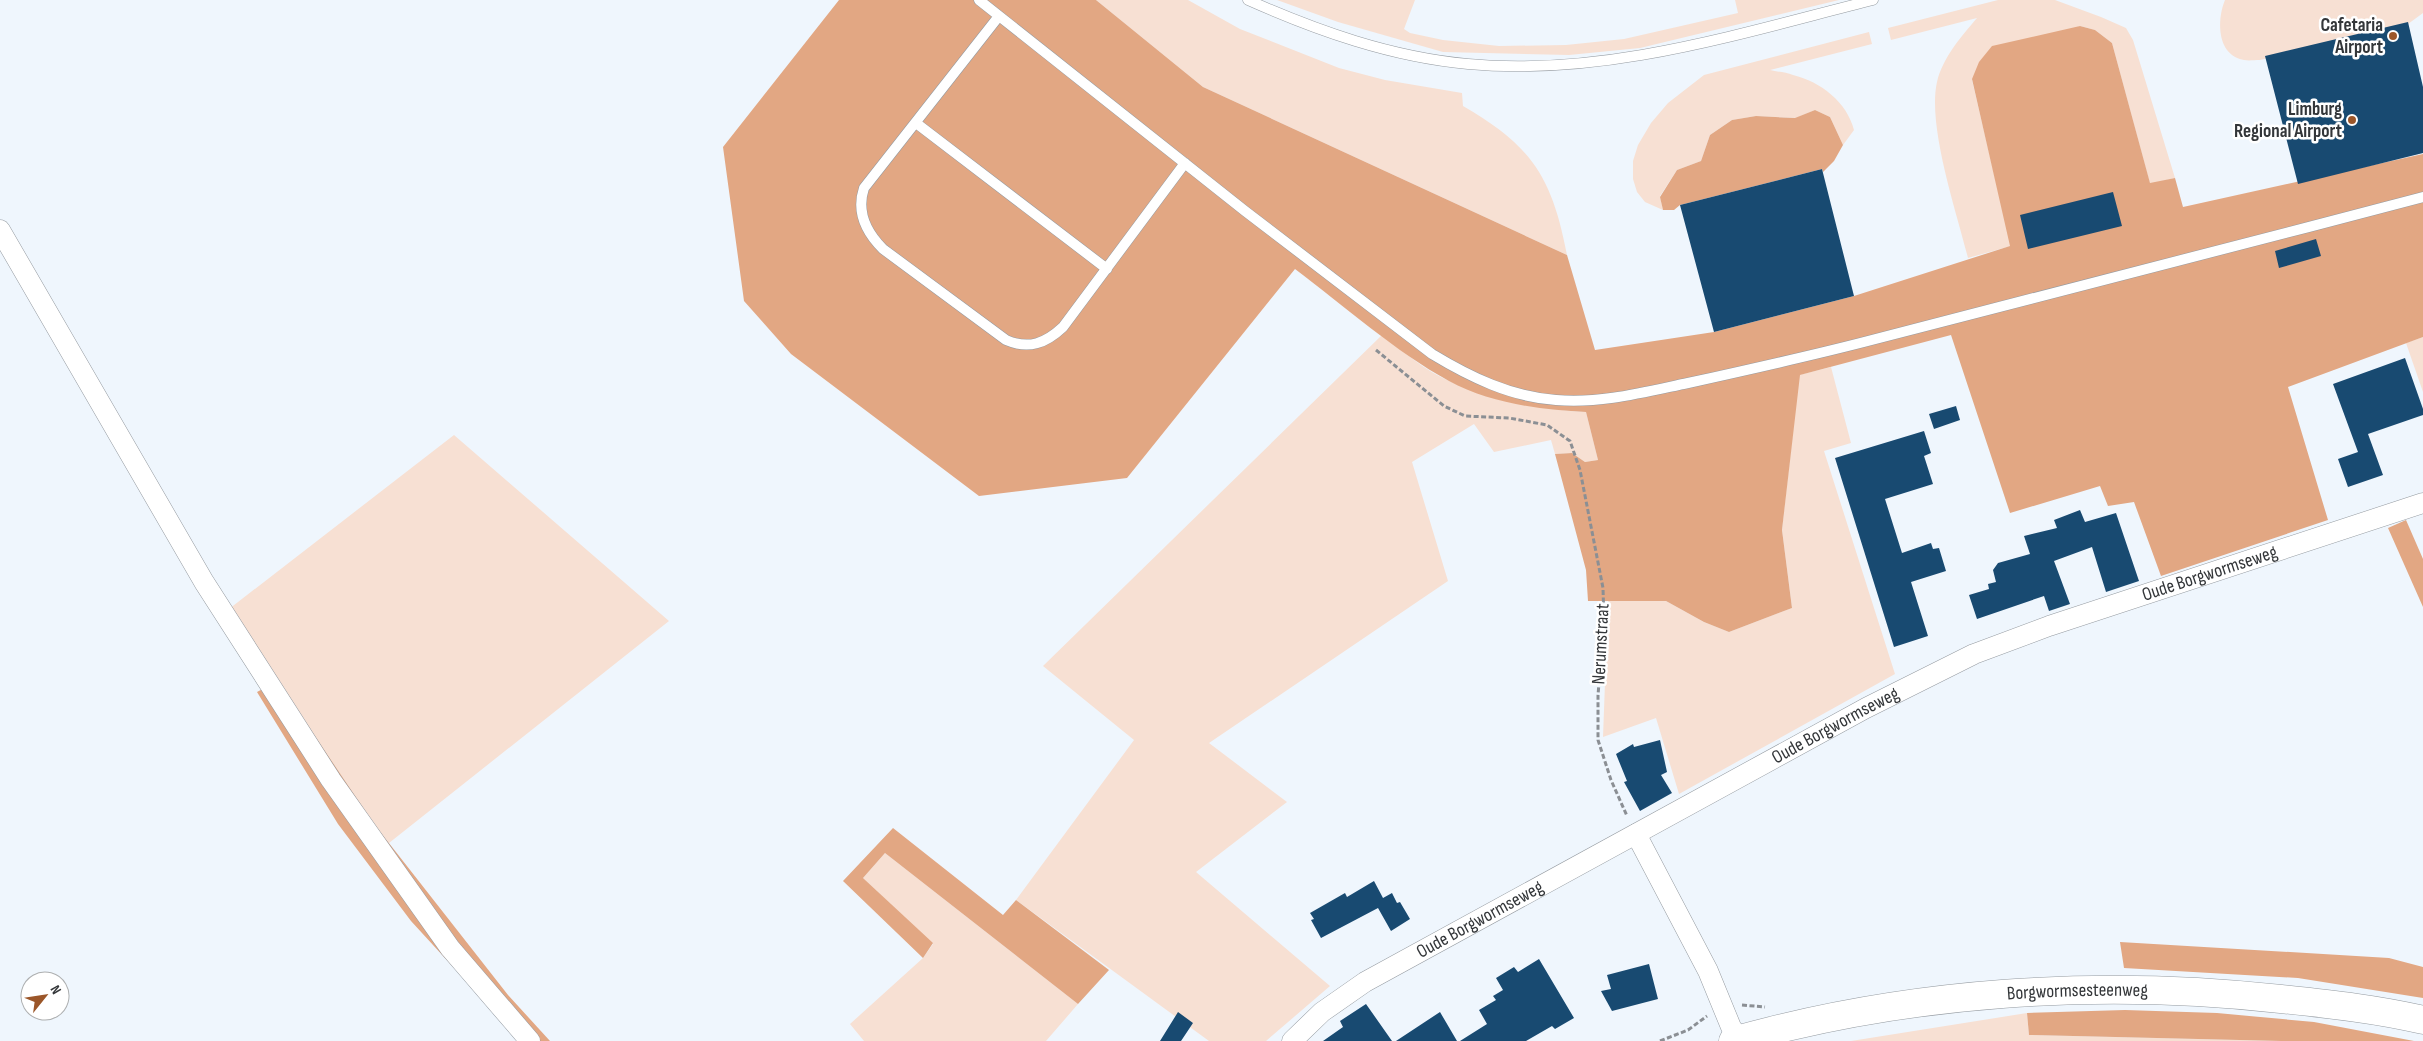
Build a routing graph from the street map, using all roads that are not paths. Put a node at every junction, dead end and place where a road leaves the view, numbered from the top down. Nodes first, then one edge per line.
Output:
1 (979, 0) edge
2 (1248, 0) edge
3 (1873, 0) edge
4 (999, 16) junction
5 (916, 122) junction
6 (1185, 163) junction
7 (2423, 196) edge
8 (0, 230) edge
9 (1107, 269) junction
10 (2423, 503) edge
11 (1636, 834) junction
12 (2423, 1020) edge
13 (1738, 1040) edge
14 (530, 1041) edge
15 (1292, 1041) edge

1 - 4 lane
2 - 3 lane
4 - 5 lane
4 - 6 lane
5 - 9 lane
5 - 9 lane
6 - 7 lane
6 - 9 lane
8 - 14 street
10 - 11 street, Oude Borgwormseweg
11 - 13 street
11 - 15 street, Oude Borgwormseweg
12 - 13 main road, Borgwormsesteenweg

